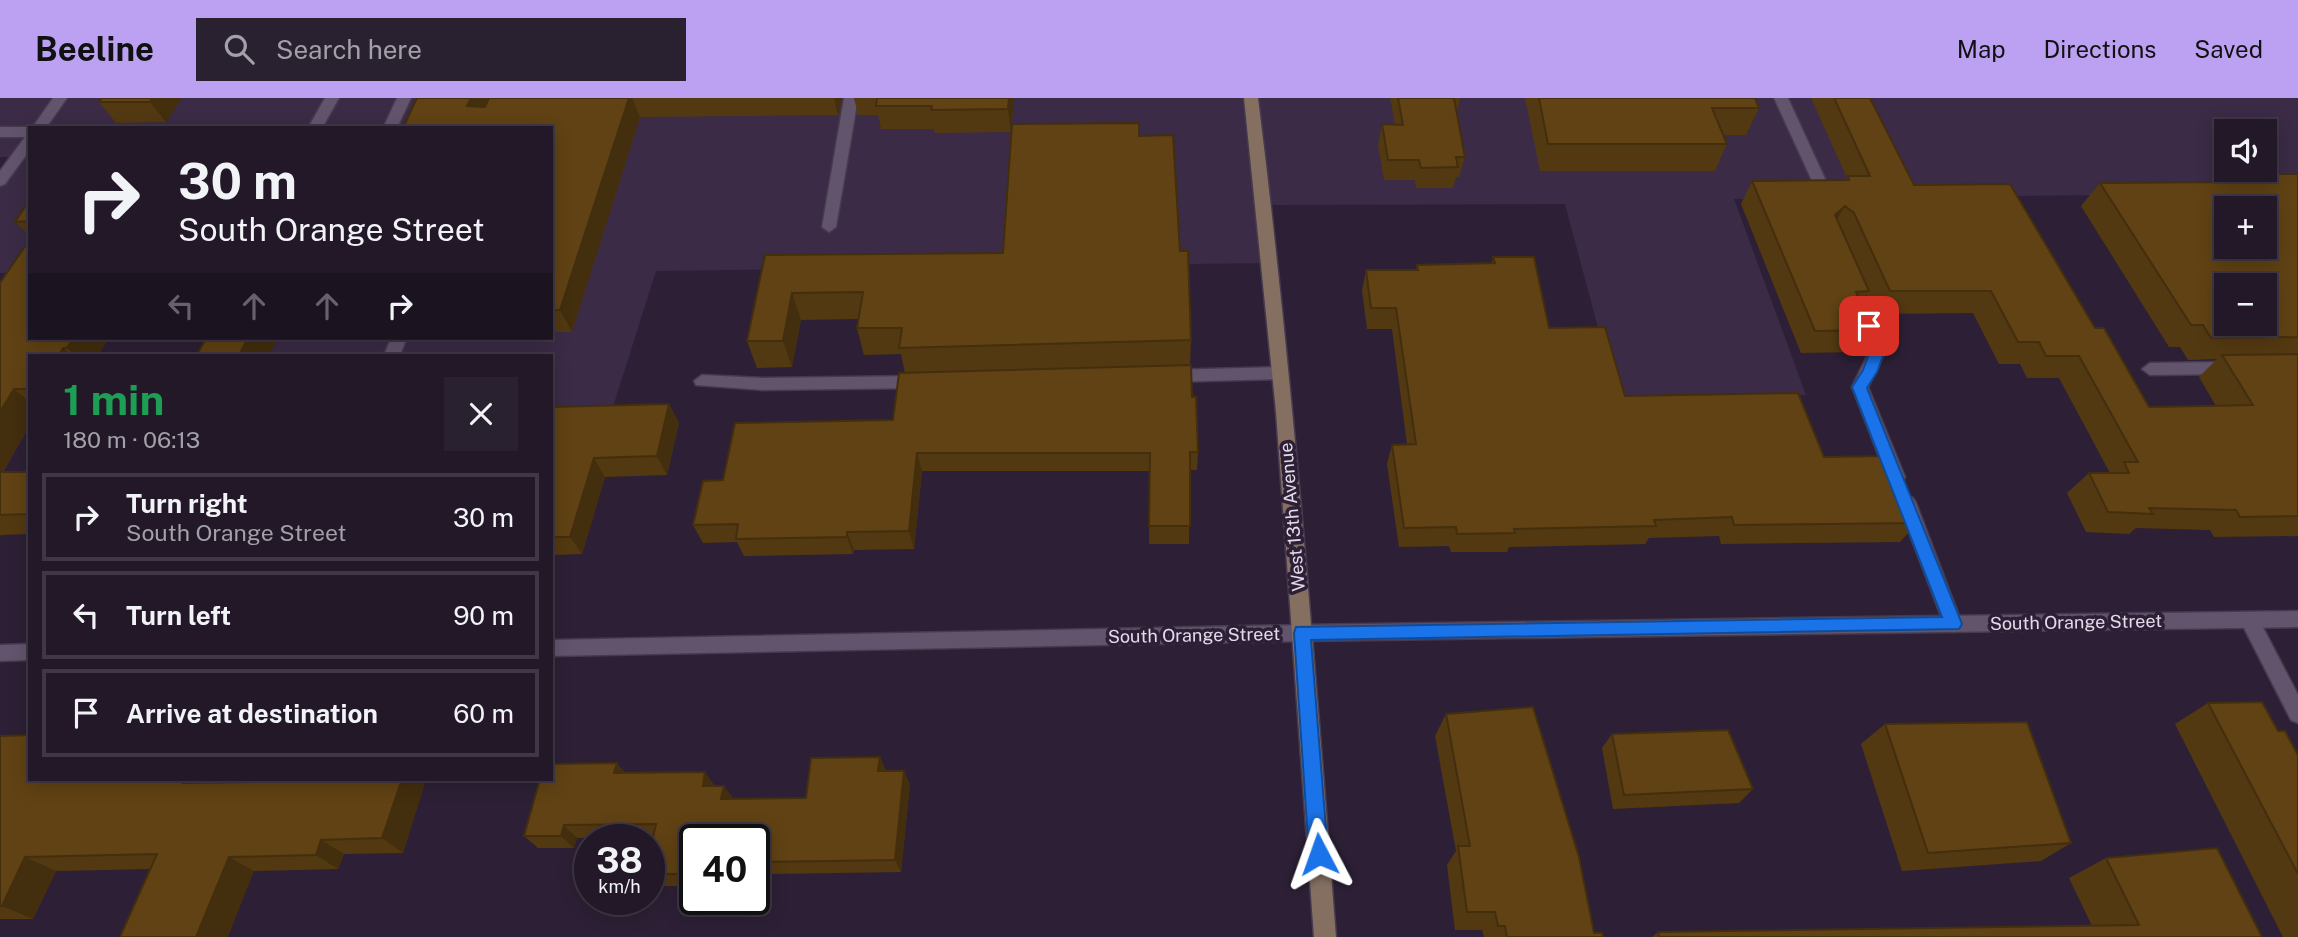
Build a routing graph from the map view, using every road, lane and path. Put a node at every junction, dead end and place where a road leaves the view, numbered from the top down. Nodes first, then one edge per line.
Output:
1 (60, 98) edge
2 (332, 98) edge
3 (404, 98) edge
4 (851, 98) edge
5 (1251, 98) edge
6 (1781, 98) edge
7 (40, 126) edge
8 (316, 126) edge
9 (391, 126) edge
10 (0, 132) edge
11 (28, 132) edge
12 (28, 143) edge
13 (0, 181) edge
14 (1820, 183) edge
15 (829, 227) dead end
16 (1857, 299) edge
17 (2244, 368) edge
18 (2150, 369) dead end
19 (1280, 373) junction
20 (1149, 377) edge
21 (702, 382) dead end
22 (942, 382) edge
23 (2298, 619) edge
24 (2249, 620) junction
25 (1953, 624) junction
26 (1302, 633) junction
27 (553, 648) edge
28 (28, 652) edge
29 (0, 653) edge
30 (2298, 714) edge
31 (1325, 937) edge

1 - 7 street
2 - 8 street
3 - 9 street
4 - 15 street
5 - 19 street, West 13th Avenue
6 - 14 street
10 - 11 street
12 - 13 street
16 - 25 street
17 - 18 street
19 - 20 street
19 - 26 street, West 13th Avenue
21 - 22 street
23 - 24 street, South Orange Street
24 - 25 street, South Orange Street
24 - 30 street
25 - 26 street, South Orange Street
26 - 27 street, South Orange Street
26 - 31 street, West 13th Avenue
28 - 29 street

